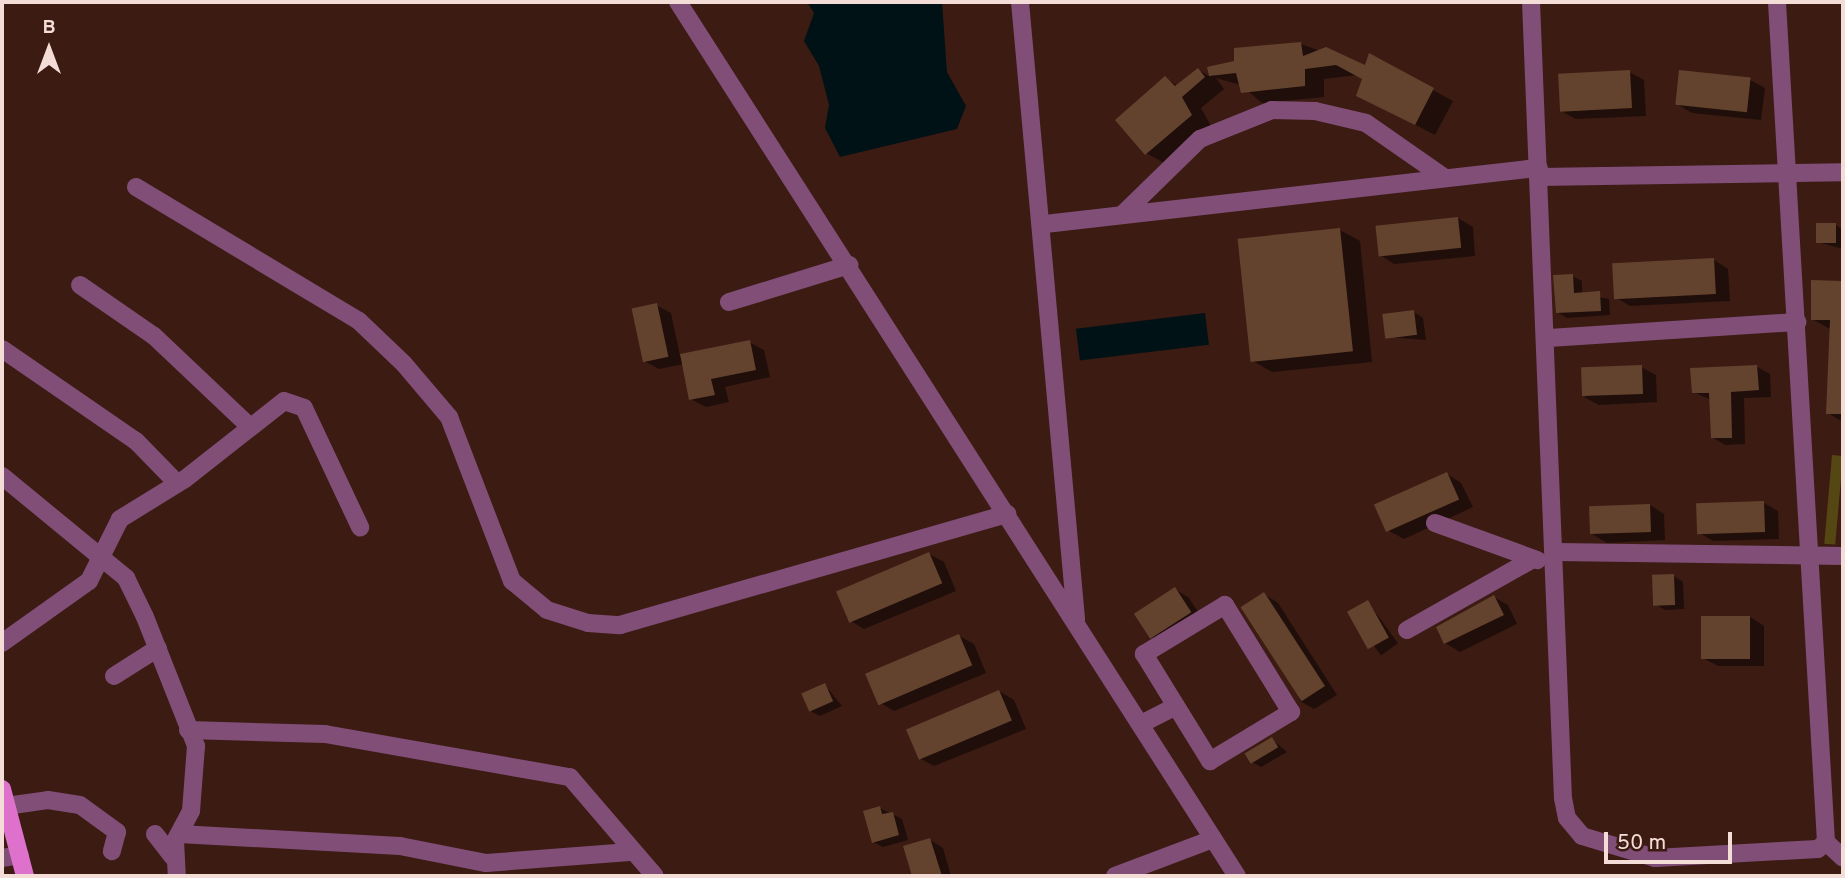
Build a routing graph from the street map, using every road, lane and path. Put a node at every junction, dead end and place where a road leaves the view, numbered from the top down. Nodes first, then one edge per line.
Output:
1 (678, 2) edge
2 (1020, 2) edge
3 (1531, 2) edge
4 (1777, 2) edge
5 (1790, 171) junction
6 (1539, 172) junction
7 (1843, 172) edge
8 (1445, 178) junction
9 (136, 187) dead end
10 (1122, 215) junction
11 (1045, 224) junction
12 (849, 265) junction
13 (80, 285) dead end
14 (729, 302) dead end
15 (1797, 322) junction
16 (1549, 338) junction
17 (2, 349) edge
18 (247, 424) junction
19 (2, 476) edge
20 (177, 483) junction
21 (1007, 514) junction
22 (1435, 523) dead end
23 (360, 527) dead end
24 (1808, 556) junction
25 (1843, 556) edge
26 (103, 558) junction
27 (1533, 559) junction
28 (1557, 559) junction
29 (1076, 619) junction
30 (1406, 630) dead end
31 (2, 643) edge
32 (158, 648) junction
33 (114, 676) dead end
34 (1176, 706) junction
35 (1141, 724) junction
36 (188, 730) junction
37 (4, 797) edge
38 (155, 834) dead end
39 (179, 834) junction
40 (1213, 839) junction
41 (1826, 842) junction
42 (112, 851) dead end
43 (630, 852) junction
44 (11, 857) edge
45 (173, 857) junction
46 (1843, 858) edge
47 (25, 876) edge
48 (177, 876) edge
49 (655, 876) edge
50 (1115, 876) edge
51 (1237, 876) edge

1 - 12 street
2 - 11 street
3 - 6 street
4 - 5 street
5 - 6 street
5 - 7 street
5 - 15 street
6 - 8 street
6 - 16 street
8 - 10 street
8 - 10 street
9 - 21 street
10 - 11 street
11 - 29 street
12 - 14 street
12 - 21 street
13 - 18 street
15 - 16 street
15 - 24 street
16 - 28 street
17 - 20 street
18 - 20 street
18 - 23 street
19 - 26 street
20 - 26 street
21 - 29 street
22 - 27 street
24 - 25 street
24 - 28 street
24 - 41 street
26 - 31 street
26 - 32 street
27 - 28 street
27 - 30 street
28 - 41 street
29 - 35 street
32 - 33 street
32 - 36 street
34 - 34 street
34 - 35 street
35 - 40 street
36 - 39 street
36 - 43 street
37 - 42 street
37 - 44 main road
38 - 45 street
39 - 43 street
39 - 45 street
40 - 50 street
40 - 51 street
41 - 46 street
43 - 49 street
44 - 47 main road
45 - 48 street

